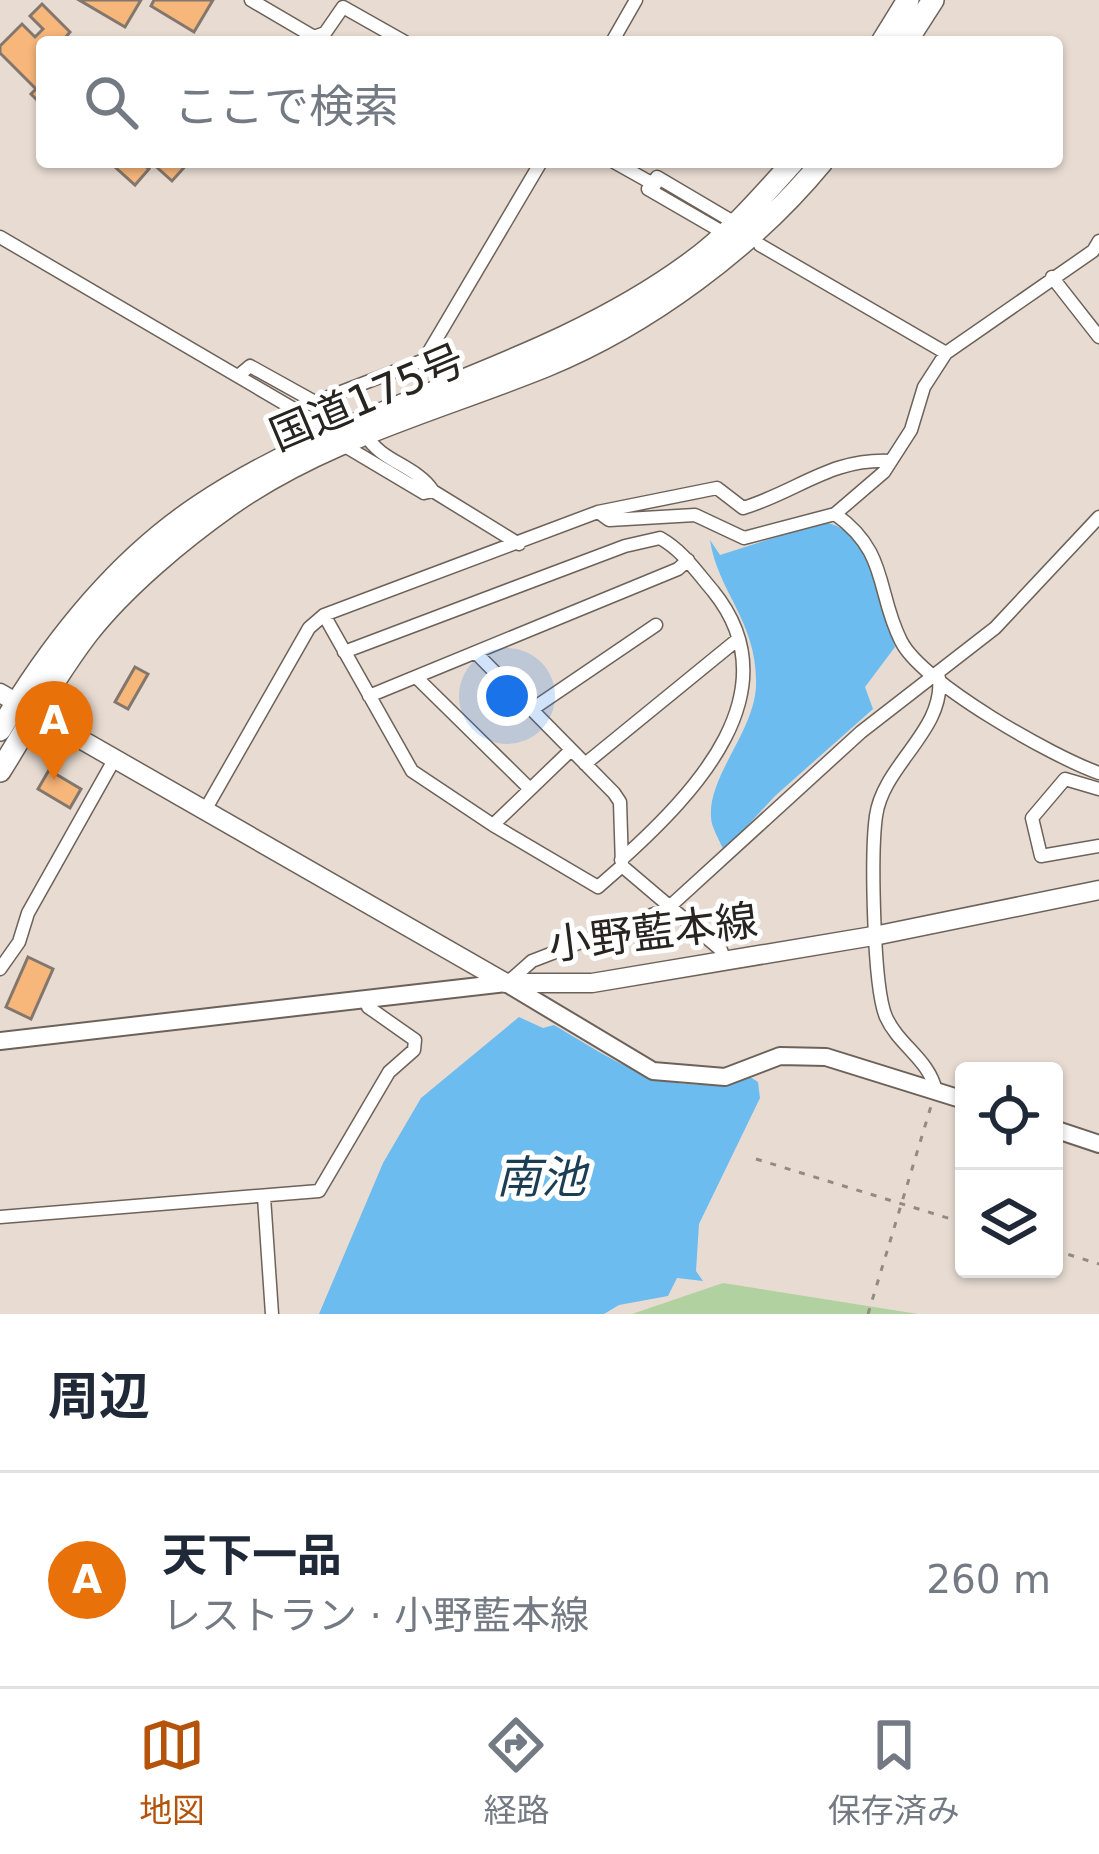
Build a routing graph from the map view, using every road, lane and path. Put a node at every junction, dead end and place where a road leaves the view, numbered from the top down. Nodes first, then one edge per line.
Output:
1 (251, 0) edge
2 (636, 0) edge
3 (908, 0) edge
4 (933, 0) edge
5 (312, 36) edge
6 (317, 36) edge
7 (394, 36) edge
8 (615, 36) edge
9 (886, 36) edge
10 (910, 36) edge
11 (537, 168) edge
12 (625, 168) edge
13 (788, 168) edge
14 (817, 168) edge
15 (738, 232) junction
16 (0, 237) edge
17 (1099, 241) edge
18 (1052, 277) junction
19 (1099, 337) edge
20 (946, 353) junction
21 (238, 376) junction
22 (330, 433) junction
23 (366, 443) junction
24 (891, 461) junction
25 (433, 491) junction
26 (598, 512) junction
27 (835, 514) junction
28 (1099, 517) edge
29 (519, 544) junction
30 (688, 560) junction
31 (324, 615) junction
32 (656, 625) dead end
33 (737, 640) junction
34 (344, 652) junction
35 (476, 653) junction
36 (935, 676) junction
37 (416, 677) junction
38 (369, 696) junction
39 (17, 703) edge
40 (531, 710) junction
41 (0, 730) edge
42 (571, 750) junction
43 (114, 760) junction
44 (585, 764) junction
45 (0, 771) edge
46 (1099, 773) edge
47 (1099, 788) edge
48 (530, 790) junction
49 (204, 812) junction
50 (493, 825) junction
51 (1099, 845) edge
52 (622, 863) junction
53 (1099, 890) edge
54 (667, 909) junction
55 (879, 935) junction
56 (724, 961) junction
57 (0, 969) edge
58 (506, 983) junction
59 (367, 1000) junction
60 (0, 1041) edge
61 (936, 1091) junction
62 (955, 1097) edge
63 (1063, 1132) edge
64 (1099, 1144) edge
65 (756, 1159) dead end
66 (264, 1197) junction
67 (902, 1204) junction
68 (0, 1216) edge
69 (955, 1220) edge
70 (1063, 1253) edge
71 (1099, 1264) edge
72 (272, 1314) edge
73 (868, 1314) edge

1 - 5 street
2 - 8 street
3 - 9 highway
4 - 10 highway
6 - 7 street
11 - 21 street
12 - 15 street
13 - 15 highway, 国道175号
14 - 15 highway, 国道175号
15 - 20 street
15 - 22 highway, 国道175号
15 - 23 highway, 国道175号
16 - 21 street
17 - 18 street
18 - 19 street
18 - 20 street
20 - 24 street
21 - 22 street
21 - 22 street
22 - 23 highway, 国道175号
22 - 25 street
22 - 39 highway, 国道175号
23 - 25 street
24 - 26 street
24 - 27 street
25 - 29 street
26 - 27 street
26 - 29 street
27 - 36 street
28 - 36 street
29 - 31 street
30 - 33 street
30 - 34 street
30 - 35 street
31 - 34 street
31 - 49 street
32 - 40 street
33 - 44 street
33 - 52 street
34 - 38 street
35 - 37 street
35 - 40 street
36 - 46 street
36 - 54 street
36 - 55 street
37 - 38 street
37 - 48 street
38 - 50 street
39 - 41 highway, 国道175号
39 - 43 main road, 小野藍本線
39 - 45 highway, 国道175号
40 - 42 street
42 - 44 street
42 - 48 street
43 - 49 main road, 小野藍本線
43 - 57 street
44 - 52 street
47 - 51 street
48 - 50 street
49 - 58 main road, 小野藍本線
50 - 52 street
52 - 54 street
53 - 55 main road, 小野藍本線
54 - 56 street
54 - 58 street
55 - 56 main road, 小野藍本線
55 - 61 street
56 - 58 main road, 小野藍本線
58 - 59 street
58 - 61 street
59 - 60 street
59 - 66 street
61 - 62 street
61 - 67 path
63 - 64 street
65 - 67 path
66 - 68 street
66 - 72 street
67 - 69 path
67 - 73 path
70 - 71 path

